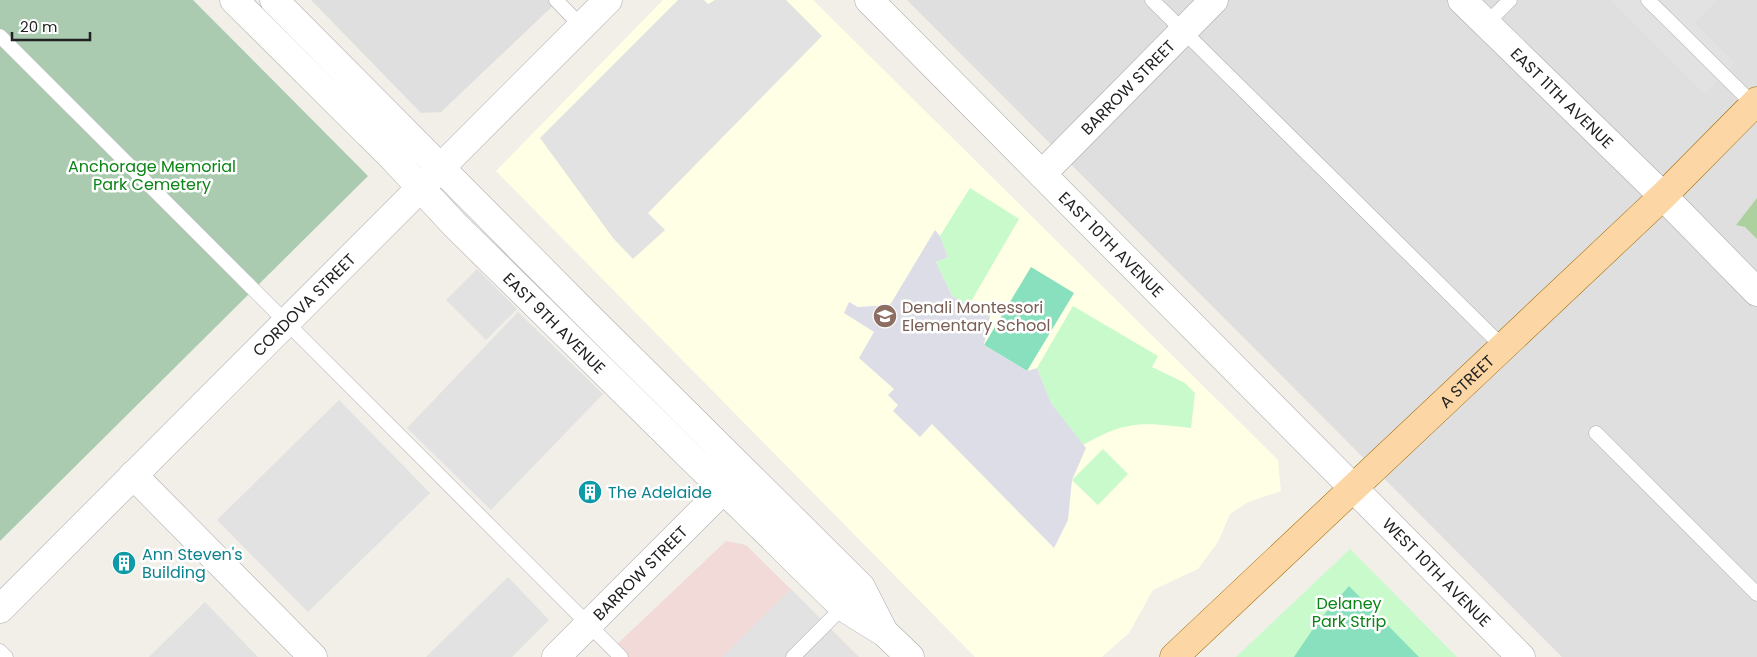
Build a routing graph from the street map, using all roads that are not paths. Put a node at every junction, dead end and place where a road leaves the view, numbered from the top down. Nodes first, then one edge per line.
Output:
1 (234, 0) edge
2 (274, 0) edge
3 (556, 0) edge
4 (608, 0) edge
5 (870, 0) edge
6 (1152, 0) edge
7 (1214, 0) edge
8 (1462, 0) edge
9 (1510, 0) edge
10 (1648, 0) edge
11 (1486, 24) junction
12 (582, 27) junction
13 (1184, 31) junction
14 (0, 36) edge
15 (1755, 103) edge
16 (442, 168) junction
17 (1042, 174) junction
18 (421, 189) junction
19 (1663, 196) junction
20 (1757, 292) edge
21 (287, 322) junction
22 (1503, 346) junction
23 (1596, 433) dead end
24 (133, 475) junction
25 (1353, 488) junction
26 (724, 489) junction
27 (1757, 594) edge
28 (843, 607) junction
29 (0, 609) edge
30 (589, 624) junction
31 (899, 649) edge
32 (0, 651) edge
33 (6, 657) edge
34 (313, 657) edge
35 (556, 657) edge
36 (621, 657) edge
37 (793, 657) edge
38 (1174, 657) edge
39 (1521, 657) edge

1 - 18 street, EAST 9TH AVENUE
2 - 16 street, EAST 9TH AVENUE
3 - 12 lane
4 - 12 street, CORDOVA STREET
5 - 17 street, EAST 10TH AVENUE
6 - 13 lane
7 - 13 street, BARROW STREET
8 - 11 street, EAST 11TH AVENUE
9 - 11 lane
10 - 15 lane
11 - 19 street, EAST 11TH AVENUE
12 - 16 street, CORDOVA STREET
13 - 17 street, BARROW STREET
13 - 22 lane
14 - 21 lane
15 - 19 main road, A STREET
16 - 18 street, CORDOVA STREET
16 - 31 street, EAST 9TH AVENUE
17 - 25 street, EAST 10TH AVENUE
18 - 21 street, CORDOVA STREET
18 - 26 street, EAST 9TH AVENUE
19 - 20 street, EAST 11TH AVENUE
19 - 22 main road, A STREET
21 - 24 street, CORDOVA STREET
21 - 30 lane
22 - 25 main road, A STREET
23 - 27 lane
24 - 29 street, CORDOVA STREET
24 - 34 street
25 - 38 main road, A STREET
25 - 39 street, WEST 10TH AVENUE
26 - 28 street, EAST 9TH AVENUE
26 - 30 street, BARROW STREET
28 - 31 street, EAST 9TH AVENUE
28 - 37 lane
30 - 35 street, BARROW STREET
30 - 36 lane
32 - 33 lane

